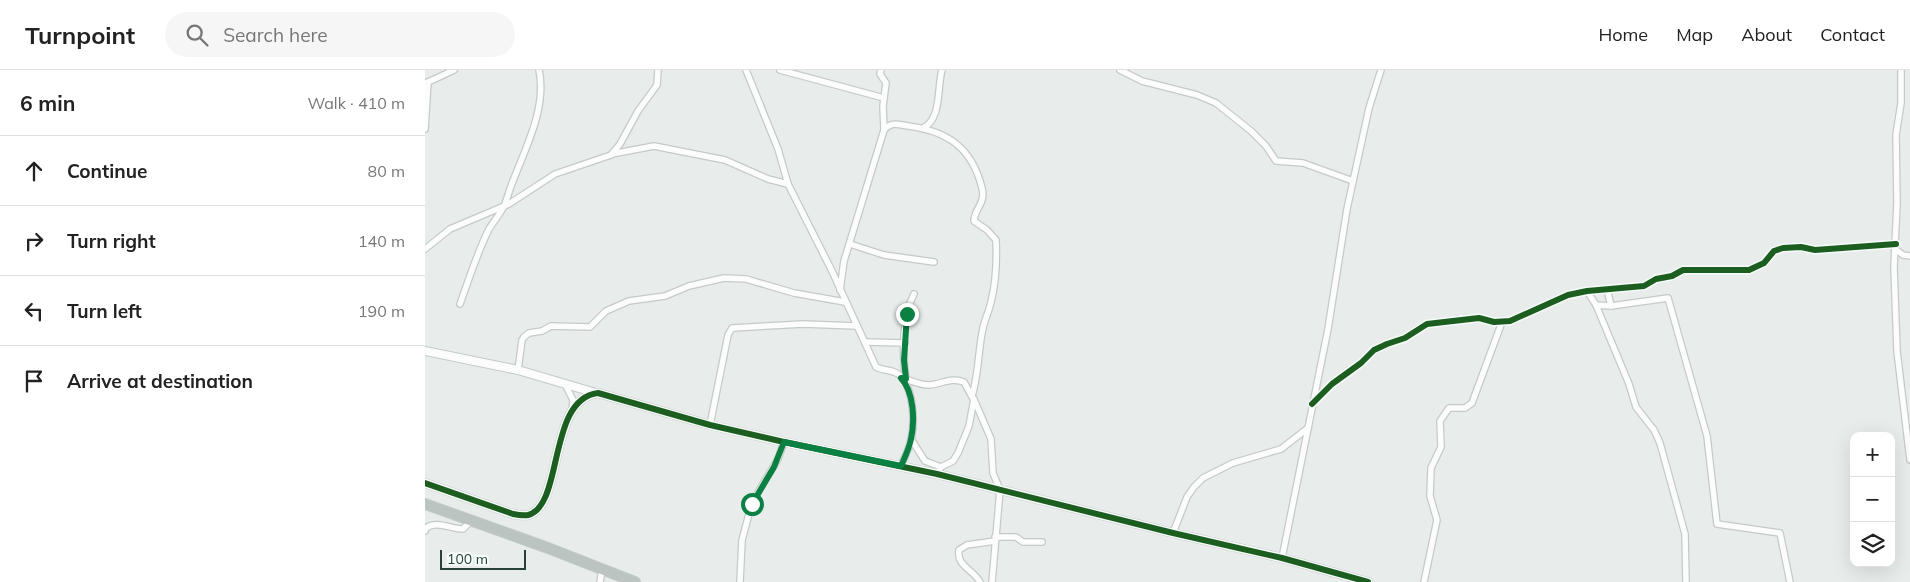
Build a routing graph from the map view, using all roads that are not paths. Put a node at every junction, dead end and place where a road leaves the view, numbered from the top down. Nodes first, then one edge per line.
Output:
1 (454, 70) edge
2 (539, 70) edge
3 (658, 70) edge
4 (746, 70) edge
5 (780, 70) edge
6 (881, 70) edge
7 (942, 70) edge
8 (1119, 70) edge
9 (1381, 70) edge
10 (1901, 70) edge
11 (427, 83) edge
12 (884, 98) junction
13 (923, 128) junction
14 (425, 129) edge
15 (883, 130) junction
16 (612, 154) junction
17 (1353, 181) junction
18 (788, 184) junction
19 (504, 206) junction
20 (850, 244) junction
21 (1895, 247) junction
22 (425, 250) edge
23 (1910, 256) edge
24 (934, 262) dead end
25 (1607, 289) junction
26 (840, 290) junction
27 (1587, 291) junction
28 (914, 294) dead end
29 (845, 302) junction
30 (459, 304) dead end
31 (1596, 305) junction
32 (1611, 306) junction
33 (1502, 322) junction
34 (857, 326) junction
35 (865, 342) junction
36 (905, 344) junction
37 (425, 351) edge
38 (519, 370) junction
39 (904, 378) junction
40 (565, 384) junction
41 (598, 393) junction
42 (973, 397) junction
43 (1312, 404) junction
44 (572, 412) junction
45 (710, 425) junction
46 (1308, 428) junction
47 (911, 439) junction
48 (784, 442) junction
49 (1910, 460) edge
50 (901, 466) junction
51 (939, 470) junction
52 (425, 483) edge
53 (1000, 490) junction
54 (425, 504) edge
55 (471, 521) junction
56 (425, 531) edge
57 (1173, 534) junction
58 (995, 539) junction
59 (1042, 542) dead end
60 (1282, 558) junction
61 (602, 570) junction
62 (600, 582) edge
63 (635, 582) edge
64 (740, 582) edge
65 (980, 582) edge
66 (993, 582) edge
67 (1368, 582) edge
68 (1424, 582) edge
69 (1687, 582) edge
70 (1790, 582) edge

1 - 11 street
2 - 19 street
3 - 16 street
4 - 18 street
5 - 12 street
6 - 12 street
7 - 13 street
8 - 17 street
9 - 17 street
10 - 21 street
11 - 14 street
12 - 15 street
13 - 15 street
13 - 42 street
15 - 20 street
16 - 18 street
16 - 19 street
17 - 43 street
18 - 26 street
19 - 22 street
19 - 30 street
20 - 24 street
20 - 26 street
21 - 23 street
21 - 25 street
21 - 49 street
25 - 27 street
25 - 32 street
26 - 29 street
27 - 31 street
27 - 33 street
28 - 36 street
29 - 34 street
29 - 38 street
31 - 32 street
31 - 69 street
32 - 70 street
33 - 43 street
33 - 68 street
34 - 35 street
34 - 45 street
35 - 36 street
35 - 39 street
36 - 39 street
37 - 38 street
38 - 40 street
39 - 42 street
39 - 47 street
40 - 41 street
40 - 44 street
41 - 44 street
41 - 45 street
42 - 51 street
42 - 53 street
43 - 46 street
44 - 52 street
45 - 48 street
46 - 57 street
46 - 60 street
47 - 50 street
47 - 51 street
48 - 50 street
48 - 64 street
50 - 51 street
51 - 53 street
53 - 57 street
53 - 58 street
54 - 55 highway
55 - 56 street
55 - 61 highway
57 - 60 street
58 - 59 street
58 - 65 street
58 - 66 street
60 - 67 street
61 - 62 street
61 - 63 highway

